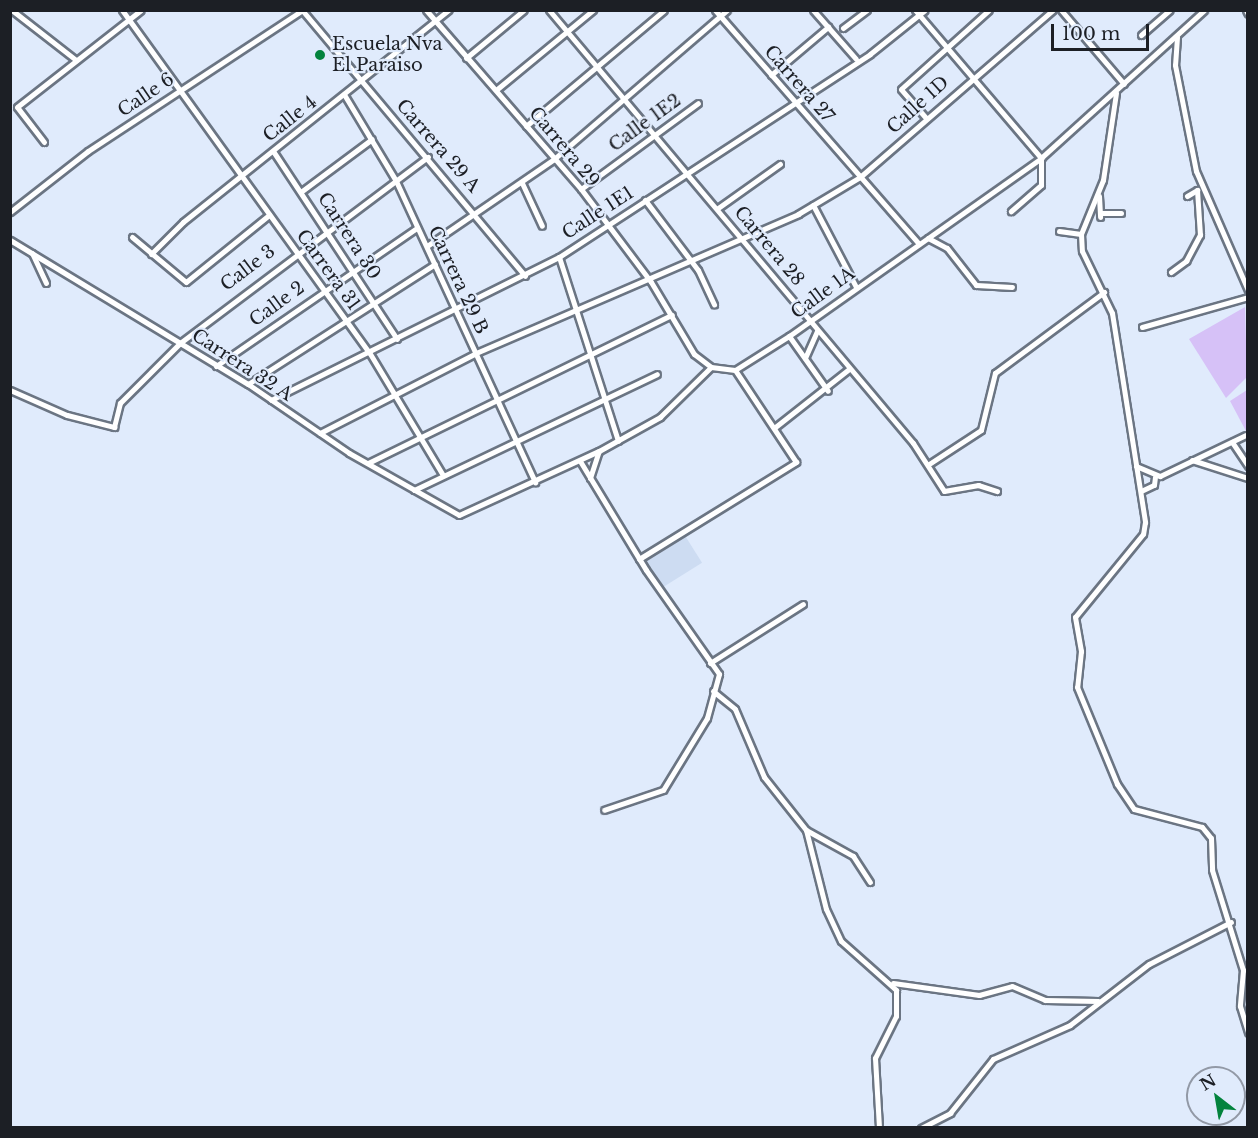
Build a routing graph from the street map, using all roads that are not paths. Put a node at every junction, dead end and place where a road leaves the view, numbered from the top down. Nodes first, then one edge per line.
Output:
1 (122, 10) edge
2 (141, 10) edge
3 (426, 10) edge
4 (449, 10) edge
5 (524, 10) edge
6 (549, 10) edge
7 (593, 10) edge
8 (664, 10) edge
9 (715, 10) edge
10 (727, 10) edge
11 (813, 10) edge
12 (867, 10) edge
13 (925, 10) edge
14 (989, 10) edge
15 (1053, 10) edge
16 (1061, 10) edge
17 (1170, 10) edge
18 (12, 11) edge
19 (303, 11) edge
20 (1202, 11) edge
21 (917, 13) edge
22 (721, 16) junction
23 (129, 20) junction
24 (435, 21) junction
25 (828, 27) junction
26 (843, 28) dead end
27 (568, 33) junction
28 (1141, 35) dead end
29 (1177, 37) junction
30 (948, 50) junction
31 (466, 58) junction
32 (856, 59) junction
33 (76, 60) junction
34 (598, 67) junction
35 (771, 75) junction
36 (970, 78) junction
37 (360, 82) junction
38 (1124, 84) junction
39 (180, 90) junction
40 (496, 90) junction
41 (1117, 91) junction
42 (345, 96) junction
43 (626, 100) junction
44 (793, 100) junction
45 (698, 102) dead end
46 (926, 118) junction
47 (526, 126) junction
48 (655, 134) junction
49 (372, 139) junction
50 (44, 141) dead end
51 (273, 151) junction
52 (428, 157) junction
53 (1041, 158) junction
54 (554, 159) junction
55 (780, 164) dead end
56 (688, 173) junction
57 (241, 176) junction
58 (860, 177) junction
59 (396, 181) junction
60 (522, 183) junction
61 (1198, 188) junction
62 (581, 189) junction
63 (302, 191) junction
64 (1099, 195) junction
65 (1187, 195) dead end
66 (645, 200) junction
67 (813, 205) junction
68 (718, 208) junction
69 (1011, 211) dead end
70 (10, 212) edge
71 (1120, 213) dead end
72 (477, 214) junction
73 (269, 215) junction
74 (608, 224) junction
75 (542, 226) dead end
76 (417, 228) junction
77 (328, 229) junction
78 (1059, 231) dead end
79 (1081, 234) junction
80 (132, 237) dead end
81 (928, 238) junction
82 (10, 240) edge
83 (745, 241) junction
84 (919, 244) junction
85 (427, 246) junction
86 (296, 251) junction
87 (31, 252) junction
88 (151, 254) junction
89 (558, 257) junction
90 (435, 264) junction
91 (691, 264) junction
92 (353, 268) junction
93 (1171, 272) dead end
94 (525, 276) junction
95 (651, 282) junction
96 (46, 283) dead end
97 (856, 287) junction
98 (1012, 287) dead end
99 (324, 288) junction
100 (1248, 290) edge
101 (1104, 292) junction
102 (1248, 297) edge
103 (374, 301) junction
104 (714, 304) dead end
105 (574, 309) junction
106 (456, 310) junction
107 (672, 315) junction
108 (346, 320) junction
109 (811, 320) junction
110 (1142, 327) dead end
111 (817, 331) junction
112 (789, 336) junction
113 (397, 339) junction
114 (180, 343) junction
115 (369, 352) junction
116 (476, 353) junction
117 (591, 353) junction
118 (805, 358) junction
119 (216, 366) junction
120 (711, 367) junction
121 (849, 369) junction
122 (735, 370) junction
123 (657, 374) dead end
124 (248, 384) junction
125 (10, 390) edge
126 (828, 391) junction
127 (396, 393) junction
128 (604, 398) junction
129 (497, 399) junction
130 (271, 400) junction
131 (774, 428) junction
132 (320, 433) junction
133 (420, 434) junction
134 (1246, 435) dead end
135 (516, 440) junction
136 (618, 441) junction
137 (1232, 442) junction
138 (598, 452) junction
139 (580, 460) junction
140 (1192, 460) junction
141 (368, 463) junction
142 (928, 464) junction
143 (1136, 466) junction
144 (1248, 466) edge
145 (443, 475) junction
146 (1155, 477) junction
147 (590, 478) junction
148 (1248, 478) edge
149 (535, 482) junction
150 (414, 490) junction
151 (998, 491) dead end
152 (1141, 491) junction
153 (639, 559) junction
154 (803, 604) dead end
155 (710, 663) junction
156 (713, 691) junction
157 (604, 810) dead end
158 (806, 830) junction
159 (870, 882) dead end
160 (1231, 922) junction
161 (892, 983) junction
162 (1098, 1001) junction
163 (1248, 1032) edge
164 (879, 1128) edge
165 (921, 1128) edge

1 - 23 street
2 - 23 street
3 - 24 street, Carrera 29
4 - 24 street, Calle 4
5 - 31 street
6 - 27 street, Carrera 28
7 - 27 street
8 - 34 street
9 - 22 street, Carrera 27
10 - 22 street
11 - 25 street
12 - 26 street
13 - 21 street, Calle 1E1
14 - 30 street
15 - 36 street, Calle 1D
16 - 38 street
17 - 28 street
18 - 33 street
19 - 37 street, Carrera 29 A
19 - 39 street, Calle 6
20 - 29 street, Calle 1A
21 - 30 street
21 - 32 street, Calle 1E1
22 - 35 street, Carrera 27
22 - 43 street
23 - 33 street
23 - 39 street
24 - 31 street, Carrera 29
24 - 37 street, Calle 4
25 - 32 street
25 - 35 street
27 - 34 street, Carrera 28
27 - 40 street
29 - 38 street, Calle 1A
29 - 61 street
30 - 36 street
30 - 46 street
31 - 40 street, Carrera 29
32 - 44 street, Calle 1E1
33 - 50 street
34 - 43 street, Carrera 28
34 - 47 street
35 - 44 street, Carrera 27
36 - 46 street, Calle 1D
36 - 53 street
37 - 42 street, Calle 4
37 - 52 street, Carrera 29 A
38 - 41 street, Calle 1A
39 - 57 street, Carrera 31
39 - 70 street, Calle 6
40 - 47 street, Carrera 29
41 - 53 street, Calle 1A
41 - 64 street
42 - 49 street, Carrera 29 B
42 - 51 street, Calle 4
43 - 48 street, Carrera 28
43 - 54 street
44 - 56 street, Calle 1E1
44 - 58 street, Carrera 27
45 - 48 street, Calle 1E2
46 - 58 street, Calle 1D
47 - 54 street, Carrera 29
48 - 56 street, Carrera 28
48 - 62 street, Calle 1E2
49 - 59 street, Carrera 29 B
49 - 63 street
51 - 57 street, Calle 4
51 - 63 street, Carrera 30
52 - 59 street, Calle 3
52 - 72 street, Carrera 29 A
53 - 69 street
53 - 81 street, Calle 1A
54 - 60 street
54 - 62 street, Carrera 29
55 - 68 street
56 - 66 street, Calle 1E1
56 - 68 street, Carrera 28
57 - 73 street, Carrera 31
57 - 88 street, Calle 4
58 - 67 street, Calle 1D
58 - 84 street, Carrera 27
59 - 76 street, Carrera 29 B
59 - 77 street, Calle 3
60 - 72 street
60 - 75 street
61 - 65 street
61 - 93 street
61 - 100 street
62 - 74 street, Carrera 29
63 - 77 street, Carrera 30
64 - 71 street
64 - 79 street
66 - 74 street, Calle 1E1
66 - 91 street
67 - 83 street, Calle 1D
67 - 97 street
68 - 83 street, Carrera 28
72 - 85 street
72 - 94 street, Carrera 29 A
73 - 86 street, Carrera 31
73 - 88 street
74 - 89 street, Calle 1E1
74 - 95 street, Carrera 29
76 - 85 street, Carrera 29 B
76 - 92 street, Calle 2
77 - 86 street, Calle 3
77 - 92 street, Carrera 30
78 - 79 street
79 - 101 street
80 - 88 street
81 - 84 street, Calle 1A
81 - 98 street
82 - 87 street, Carrera 32 A
83 - 91 street, Calle 1D
83 - 109 street, Carrera 28
84 - 97 street, Calle 1A
85 - 90 street, Carrera 29 B
86 - 99 street, Carrera 31
86 - 114 street, Calle 3
87 - 96 street
87 - 114 street, Carrera 32 A
89 - 94 street, Calle 1E1
89 - 105 street
90 - 103 street
90 - 106 street, Carrera 29 B
91 - 95 street, Calle 1D
91 - 104 street
92 - 99 street, Calle 2
92 - 103 street, Carrera 30
94 - 106 street, Calle 1E1
95 - 105 street, Calle 1D
95 - 107 street, Carrera 29
97 - 109 street, Calle 1A
99 - 108 street, Carrera 31
99 - 119 street, Calle 2
101 - 142 street
101 - 143 street
102 - 110 street
103 - 108 street
103 - 113 street, Carrera 30
105 - 116 street, Calle 1D
105 - 117 street
106 - 113 street, Calle 1E1
106 - 116 street, Carrera 29 B
107 - 117 street
107 - 120 street, Carrera 29
108 - 115 street, Carrera 31
108 - 124 street
109 - 111 street, Carrera 28
109 - 112 street, Calle 1A
111 - 118 street
111 - 121 street, Carrera 28
112 - 118 street
112 - 122 street, Calle 1A
113 - 115 street, Calle 1E1
114 - 119 street, Carrera 32 A
114 - 125 street, Calle 3
115 - 127 street, Carrera 31
115 - 130 street, Calle 1E1
116 - 127 street, Calle 1D
116 - 129 street, Carrera 29 B
117 - 128 street
117 - 129 street
118 - 126 street
119 - 124 street, Carrera 32 A
120 - 122 street
120 - 136 street
121 - 126 street
121 - 142 street, Carrera 28
122 - 131 street
123 - 128 street
124 - 130 street, Carrera 32 A
126 - 131 street
127 - 132 street, Calle 1D
127 - 133 street, Carrera 31
128 - 135 street
128 - 136 street
129 - 133 street
129 - 135 street, Carrera 29 B
130 - 132 street, Carrera 32 A
131 - 153 street
132 - 141 street, Carrera 32 A
133 - 141 street
133 - 145 street, Carrera 31
134 - 137 street
135 - 145 street
135 - 149 street, Carrera 29 B
136 - 138 street
137 - 140 street
137 - 144 street
138 - 139 street
138 - 147 street
139 - 147 street
139 - 149 street
140 - 146 street
140 - 148 street
141 - 150 street, Carrera 32 A
142 - 151 street, Carrera 28
143 - 146 street
143 - 152 street
145 - 150 street
146 - 152 street
147 - 153 street
149 - 150 street, Carrera 32 A
152 - 160 street
153 - 155 street
154 - 155 street
155 - 156 street
156 - 157 street
156 - 158 street
158 - 159 street
158 - 161 street
160 - 162 street
160 - 163 street
161 - 162 street
161 - 164 street
162 - 165 street

